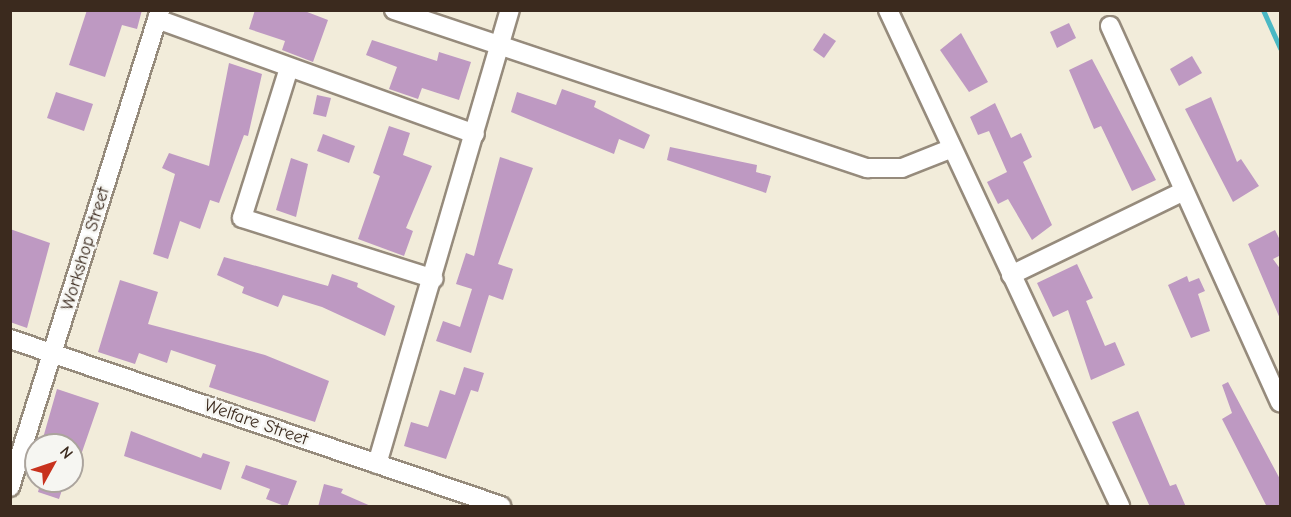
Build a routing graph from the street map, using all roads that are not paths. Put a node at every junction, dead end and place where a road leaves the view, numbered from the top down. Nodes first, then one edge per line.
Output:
1 (394, 10) edge
2 (510, 10) edge
3 (888, 10) edge
4 (158, 15) edge
5 (1110, 26) dead end
6 (501, 43) junction
7 (289, 68) junction
8 (475, 134) junction
9 (950, 149) junction
10 (1184, 191) junction
11 (1011, 275) junction
12 (434, 279) junction
13 (10, 339) edge
14 (53, 353) junction
15 (1281, 402) edge
16 (377, 464) junction
17 (10, 488) edge
18 (501, 507) edge
19 (1120, 507) edge

1 - 6 street
2 - 6 street
3 - 9 street
4 - 7 street
4 - 14 street, Workshop Street
5 - 10 street
6 - 8 street
6 - 9 street
7 - 8 street
7 - 12 street
8 - 12 street
9 - 11 street
10 - 11 street
10 - 15 street
11 - 19 street
12 - 16 street
13 - 14 street, Welfare Street
14 - 16 street, Welfare Street
14 - 17 street, Workshop Street
16 - 18 street, Welfare Street

